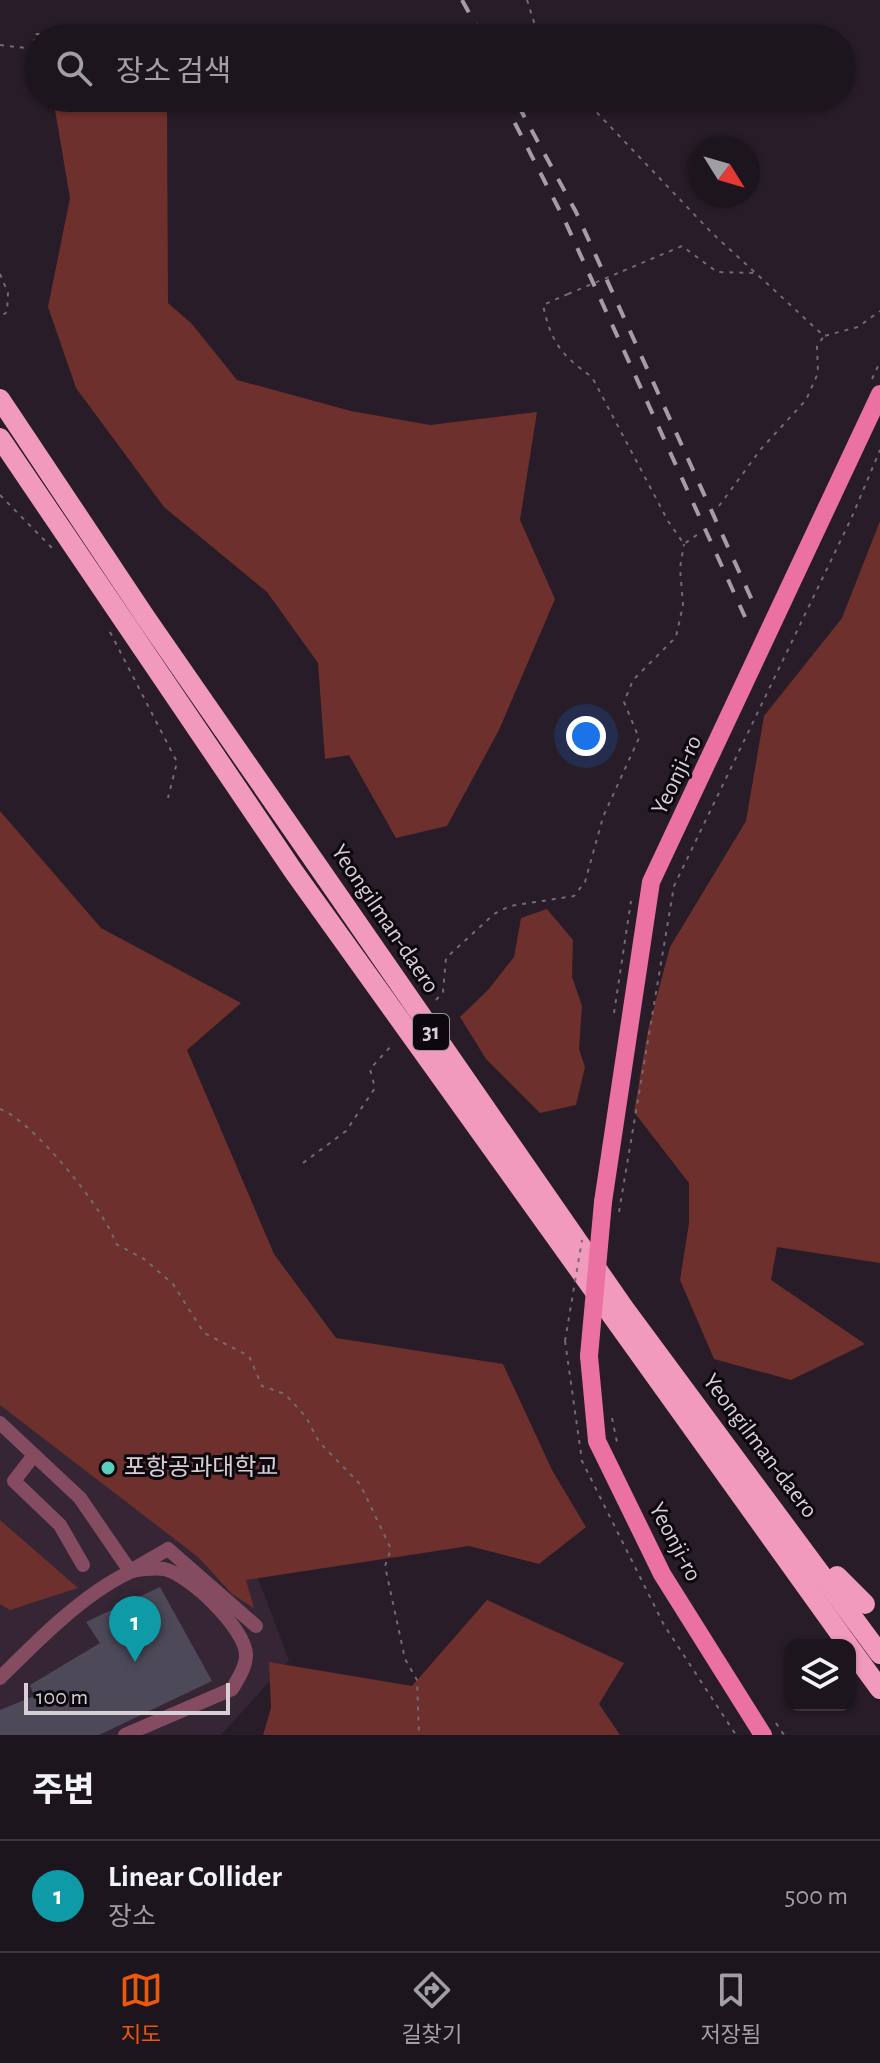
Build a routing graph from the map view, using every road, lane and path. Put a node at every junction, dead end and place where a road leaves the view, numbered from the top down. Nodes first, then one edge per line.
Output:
1 (527, 0) edge
2 (535, 24) edge
3 (0, 45) edge
4 (24, 48) edge
5 (596, 112) edge
6 (756, 273) junction
7 (0, 274) edge
8 (880, 311) edge
9 (0, 317) edge
10 (824, 336) junction
11 (880, 394) edge
12 (0, 399) edge
13 (0, 438) edge
14 (880, 450) edge
15 (0, 495) edge
16 (719, 506) dead end
17 (701, 532) dead end
18 (684, 544) junction
19 (56, 553) dead end
20 (105, 623) dead end
21 (168, 798) dead end
22 (436, 1000) dead end
23 (394, 1044) dead end
24 (0, 1109) edge
25 (303, 1163) dead end
26 (618, 1221) dead end
27 (582, 1240) dead end
28 (565, 1341) dead end
29 (611, 1410) dead end
30 (0, 1423) edge
31 (34, 1455) junction
32 (620, 1455) dead end
33 (760, 1488) junction
34 (736, 1490) junction
35 (83, 1565) dead end
36 (130, 1571) junction
37 (865, 1604) dead end
38 (256, 1626) dead end
39 (827, 1639) edge
40 (844, 1639) edge
41 (880, 1654) edge
42 (856, 1656) edge
43 (0, 1678) edge
44 (880, 1689) edge
45 (769, 1728) edge
46 (125, 1735) edge
47 (419, 1735) edge
48 (784, 1735) edge

1 - 2 path
3 - 4 path
5 - 6 path
6 - 10 path
6 - 18 path, bridge
7 - 9 path
8 - 10 path
10 - 16 path
11 - 45 main road, Yeonji-ro, bridge
12 - 33 highway, Yeongilman-daero / 31
13 - 34 highway, Yeongilman-daero / 31
14 - 26 path
15 - 19 path
17 - 18 path
18 - 22 path
20 - 21 path
23 - 25 path
24 - 47 path
27 - 28 path, bridge
29 - 32 path
30 - 31 lane
31 - 35 lane
31 - 36 lane
33 - 37 highway
33 - 41 highway, Yeongilman-daero / 31
34 - 39 highway
34 - 40 highway, Yeongilman-daero / 31
36 - 38 lane
36 - 43 lane
36 - 46 lane
42 - 44 highway, Yeongilman-daero / 31
45 - 48 path

